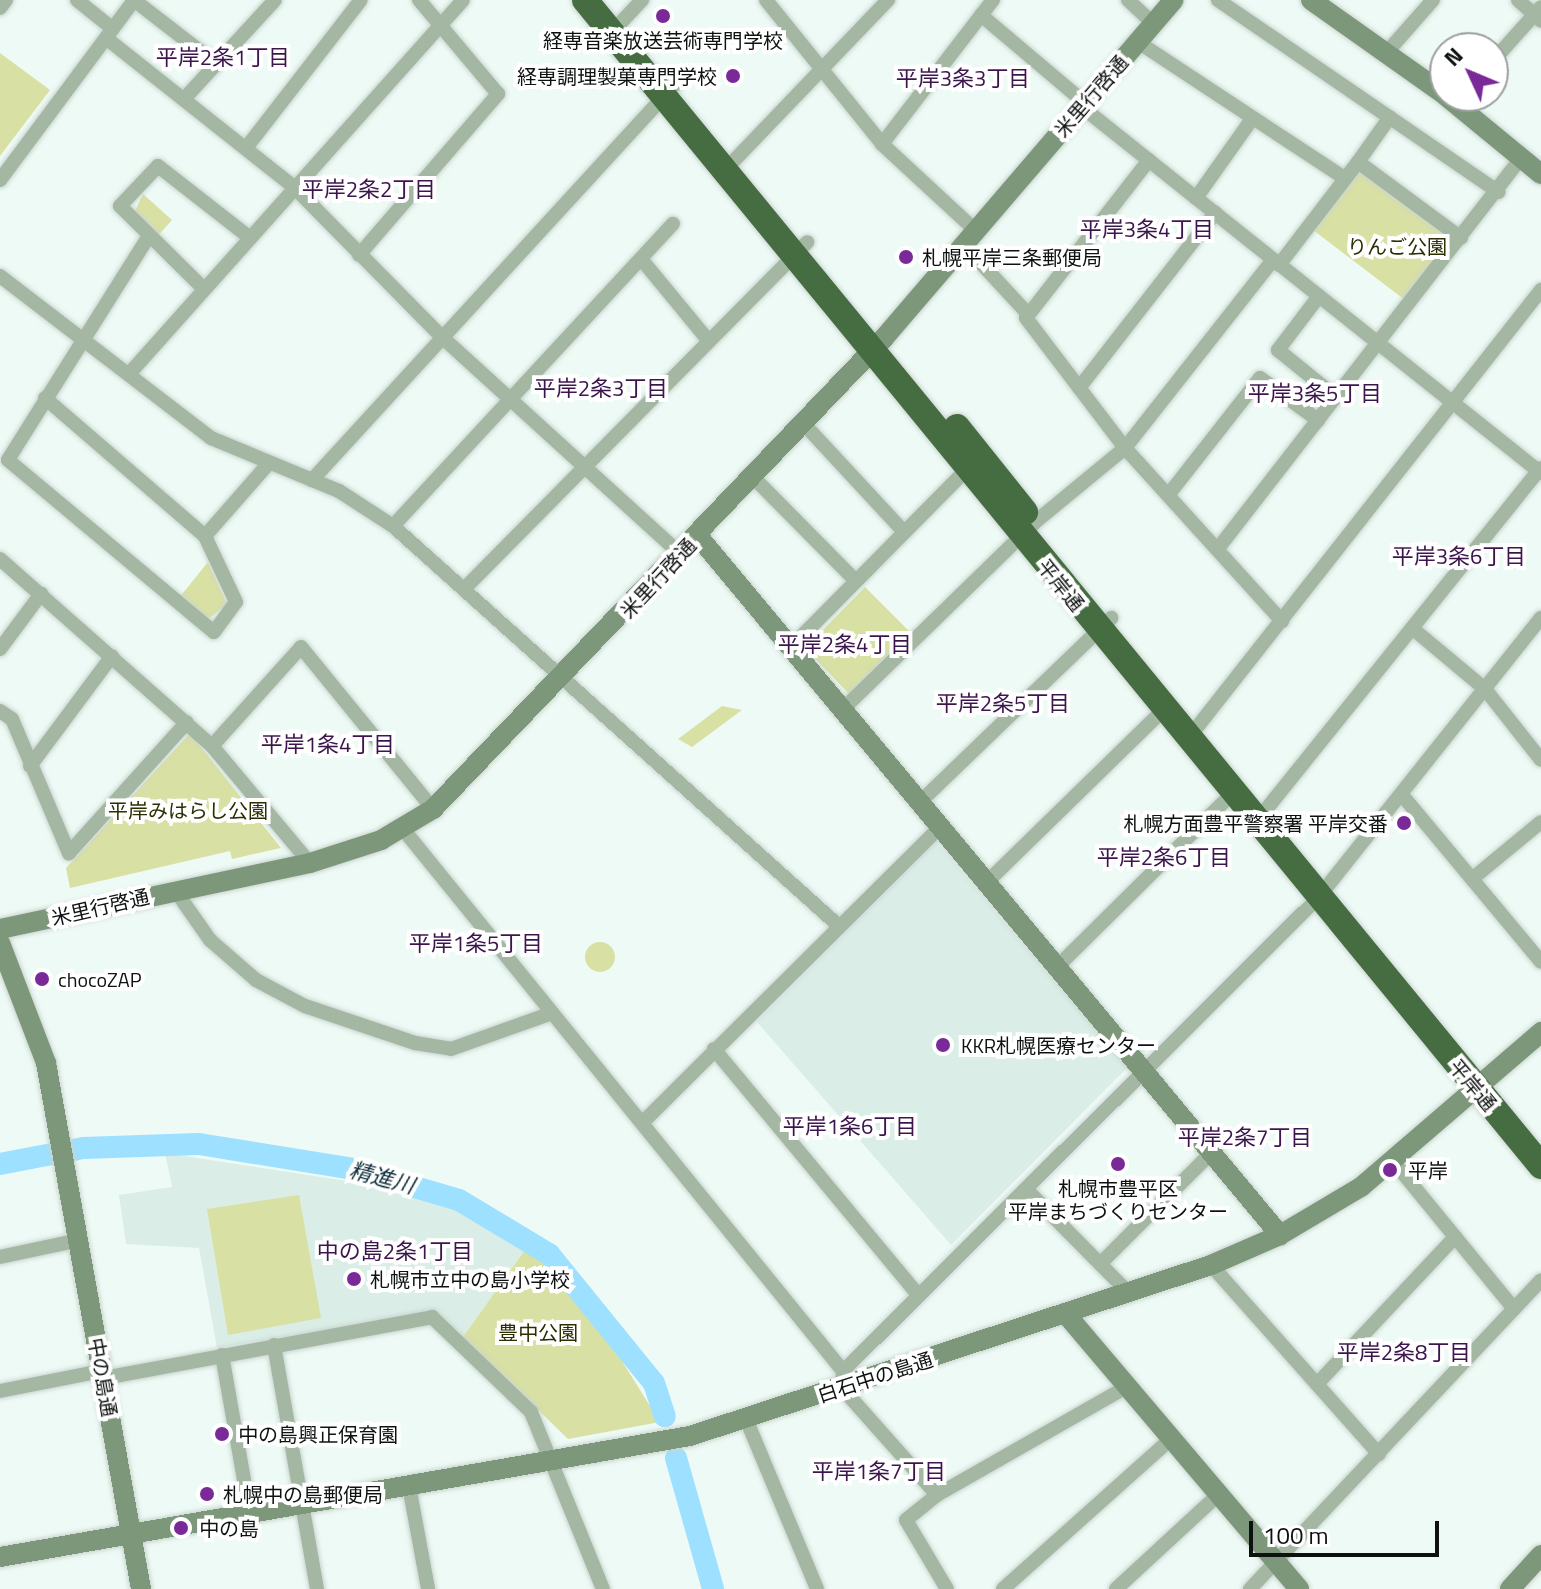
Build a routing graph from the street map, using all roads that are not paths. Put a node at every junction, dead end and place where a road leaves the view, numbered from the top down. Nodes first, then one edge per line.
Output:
1 (6, 0) edge
2 (77, 0) edge
3 (275, 0) edge
4 (361, 0) edge
5 (419, 0) edge
6 (463, 0) edge
7 (585, 0) edge
8 (642, 0) edge
9 (888, 0) edge
10 (993, 0) edge
11 (1128, 0) edge
12 (1174, 0) edge
13 (1218, 0) edge
14 (1311, 0) edge
15 (1433, 0) edge
16 (1518, 0) edge
17 (770, 2) edge
18 (0, 8) edge
19 (1539, 14) edge
20 (981, 15) junction
21 (615, 17) edge
22 (1154, 24) junction
23 (441, 26) junction
24 (110, 33) junction
25 (1138, 42) junction
26 (1509, 45) edge
27 (1388, 51) junction
28 (214, 62) junction
29 (822, 70) junction
30 (1429, 81) edge
31 (670, 88) junction
32 (184, 99) junction
33 (1083, 105) junction
34 (1469, 112) edge
35 (1390, 117) junction
36 (1252, 119) junction
37 (882, 144) junction
38 (246, 148) junction
39 (1522, 157) junction
40 (1149, 160) junction
41 (1358, 162) junction
42 (732, 164) junction
43 (1541, 174) edge
44 (1344, 178) junction
45 (0, 180) edge
46 (295, 188) junction
47 (1498, 192) junction
48 (1196, 198) junction
49 (1215, 213) junction
50 (673, 224) dead end
51 (250, 238) junction
52 (970, 238) junction
53 (1461, 238) junction
54 (147, 239) junction
55 (800, 248) junction
56 (359, 255) junction
57 (642, 260) junction
58 (1276, 263) junction
59 (0, 276) edge
60 (204, 289) junction
61 (1541, 290) edge
62 (1319, 296) junction
63 (1028, 314) junction
64 (82, 337) junction
65 (443, 338) junction
66 (708, 340) junction
67 (1380, 343) junction
68 (878, 344) junction
69 (129, 374) junction
70 (1079, 388) junction
71 (1336, 397) junction
72 (45, 398) junction
73 (510, 399) junction
74 (1453, 402) junction
75 (1318, 420) junction
76 (804, 424) junction
77 (1125, 448) junction
78 (974, 463) junction
79 (268, 464) junction
80 (586, 468) junction
81 (1540, 471) edge
82 (754, 478) junction
83 (312, 480) junction
84 (1169, 494) junction
85 (393, 526) junction
86 (1028, 529) junction
87 (904, 532) junction
88 (205, 536) junction
89 (698, 536) junction
90 (1220, 546) junction
91 (680, 554) junction
92 (0, 559) edge
93 (856, 581) junction
94 (464, 589) junction
95 (41, 594) junction
96 (1541, 618) edge
97 (1282, 621) junction
98 (1104, 623) junction
99 (1412, 628) junction
100 (791, 647) junction
101 (0, 649) edge
102 (112, 656) junction
103 (563, 678) junction
104 (1485, 689) junction
105 (842, 710) junction
106 (1163, 710) junction
107 (0, 711) edge
108 (187, 722) junction
109 (1195, 735) junction
110 (212, 746) junction
111 (1541, 760) edge
112 (30, 766) junction
113 (1232, 794) junction
114 (1402, 795) junction
115 (919, 803) junction
116 (433, 809) junction
117 (1263, 817) junction
118 (1541, 822) edge
119 (940, 827) junction
120 (403, 829) junction
121 (310, 863) junction
122 (1472, 879) junction
123 (986, 883) junction
124 (175, 890) junction
125 (1324, 891) junction
126 (839, 926) junction
127 (0, 929) edge
128 (0, 943) edge
129 (1541, 962) edge
130 (1056, 968) junction
131 (552, 1013) junction
132 (1541, 1032) edge
133 (714, 1049) junction
134 (1143, 1071) junction
135 (1482, 1084) junction
136 (642, 1123) junction
137 (1541, 1142) edge
138 (1211, 1153) junction
139 (1393, 1161) junction
140 (1541, 1166) edge
141 (1026, 1189) junction
142 (1280, 1235) junction
143 (1455, 1237) junction
144 (79, 1240) junction
145 (0, 1257) edge
146 (1101, 1263) junction
147 (1211, 1265) junction
148 (1541, 1280) edge
149 (1128, 1292) junction
150 (918, 1295) junction
151 (1514, 1309) junction
152 (1065, 1313) junction
153 (274, 1345) junction
154 (222, 1355) junction
155 (103, 1374) junction
156 (842, 1380) junction
157 (1317, 1384) junction
158 (1126, 1387) junction
159 (0, 1391) edge
160 (746, 1419) junction
161 (1171, 1439) junction
162 (1379, 1454) junction
163 (551, 1461) junction
164 (409, 1486) junction
165 (937, 1495) junction
166 (1218, 1495) junction
167 (302, 1505) junction
168 (250, 1514) junction
169 (131, 1535) junction
170 (1541, 1555) edge
171 (0, 1557) edge
172 (1277, 1563) junction
173 (939, 1586) edge
174 (141, 1589) edge
175 (317, 1589) edge
176 (428, 1589) edge
177 (603, 1589) edge
178 (817, 1589) edge
179 (1003, 1589) edge
180 (1116, 1589) edge
181 (1250, 1589) edge
182 (1299, 1589) edge
183 (1510, 1589) edge

1 - 18 street
2 - 24 street
3 - 28 street
4 - 38 street
5 - 23 street
6 - 23 street
7 - 21 highway, 平岸通
8 - 21 street
9 - 29 street
10 - 20 street
11 - 22 street
12 - 22 street, 米里行啓通
13 - 35 street
14 - 27 street
15 - 27 street
16 - 19 street
17 - 29 street
19 - 26 street
20 - 33 street
20 - 37 street
21 - 31 highway, 平岸通
22 - 25 street, 米里行啓通
23 - 46 street
23 - 56 street
24 - 28 street
24 - 32 street
24 - 45 street
25 - 33 street, 米里行啓通
25 - 36 street
27 - 30 street
28 - 32 street
29 - 37 street
29 - 42 street
31 - 42 highway, 平岸通
31 - 65 street
32 - 38 street
33 - 40 street
33 - 52 street, 米里行啓通
34 - 39 street
35 - 41 street
35 - 47 street
36 - 44 street
36 - 48 street
37 - 52 street
38 - 46 street
39 - 43 street
39 - 47 street
40 - 48 street
40 - 63 street
41 - 44 street
41 - 53 street
42 - 55 highway, 平岸通
44 - 58 street
46 - 51 street
46 - 56 street
47 - 53 street
48 - 49 street
49 - 58 street
49 - 70 street
50 - 57 street
51 - 54 street
51 - 60 street
52 - 63 street
52 - 68 street, 米里行啓通
53 - 67 street
54 - 60 street
54 - 64 street
55 - 66 street
55 - 68 highway, 平岸通
56 - 65 street
57 - 66 street
57 - 73 street
58 - 62 street
58 - 77 street
59 - 64 street
60 - 69 street
61 - 74 street
62 - 67 street
62 - 71 street
63 - 70 street
64 - 69 street
64 - 72 street
65 - 73 street
65 - 83 street
66 - 80 street
67 - 71 street
67 - 74 street
68 - 76 street, 米里行啓通
68 - 78 highway, 平岸通
69 - 79 street
70 - 77 street
71 - 75 street
72 - 88 street
72 - 88 street
73 - 80 street
73 - 85 street
74 - 81 street
74 - 97 street
75 - 84 street
75 - 90 street
76 - 82 street, 米里行啓通
76 - 87 street
77 - 84 street
77 - 86 street
78 - 86 highway, 平岸通
78 - 87 street
79 - 83 street
79 - 88 street
80 - 91 street
80 - 94 street
81 - 99 street
82 - 89 street, 米里行啓通
82 - 93 street
83 - 85 street
84 - 90 street
85 - 94 street
86 - 98 highway, 平岸通
86 - 105 street
87 - 93 street
89 - 91 street, 米里行啓通
89 - 100 street
90 - 97 street
91 - 103 street, 米里行啓通
92 - 95 street
93 - 100 street
94 - 103 street
95 - 101 street
95 - 102 street
96 - 104 street
97 - 109 street
98 - 106 highway, 平岸通
98 - 109 highway, 平岸通
98 - 115 street
99 - 104 street
99 - 117 street
100 - 105 street
102 - 108 street
102 - 112 street
103 - 116 street, 米里行啓通
103 - 126 street
104 - 111 street
104 - 114 street
105 - 115 street
106 - 109 highway, 平岸通
106 - 123 street
107 - 112 street
108 - 110 street
108 - 112 street
109 - 113 highway, 平岸通
109 - 117 highway, 平岸通
110 - 116 street
110 - 121 street
113 - 117 highway, 平岸通
113 - 130 street
114 - 122 street
114 - 125 street
115 - 119 street
116 - 120 street, 米里行啓通
117 - 125 highway, 平岸通
118 - 122 street
119 - 123 street
119 - 126 street
120 - 121 street, 米里行啓通
120 - 131 street
121 - 124 street, 米里行啓通
122 - 129 street
123 - 130 street
124 - 127 street, 米里行啓通
124 - 131 street
125 - 134 street
125 - 135 highway, 平岸通
126 - 133 street
128 - 144 street, 中の島通
130 - 134 street
131 - 136 street
132 - 135 street, 白石中の島通
133 - 136 street
133 - 150 street
134 - 138 street
134 - 141 street
135 - 137 highway, 平岸通
135 - 139 street, 白石中の島通
135 - 140 highway, 平岸通
136 - 156 street
138 - 142 street
138 - 146 street
139 - 142 street, 白石中の島通
139 - 143 street
141 - 146 street
141 - 150 street
142 - 147 street, 白石中の島通
143 - 151 street
143 - 157 street
144 - 145 street
144 - 155 street, 中の島通
146 - 149 street
147 - 149 street, 白石中の島通
147 - 157 street
148 - 151 street
149 - 152 street, 白石中の島通
150 - 156 street
151 - 162 street
152 - 156 street, 白石中の島通
152 - 158 street
153 - 154 street
153 - 163 street
153 - 167 street
154 - 155 street
154 - 168 street
155 - 159 street
155 - 169 street, 中の島通
156 - 160 street, 白石中の島通
156 - 165 street
157 - 162 street
158 - 161 street
158 - 165 street
160 - 163 street, 白石中の島通
160 - 178 street
161 - 166 street
161 - 179 street
162 - 172 street
163 - 164 street, 白石中の島通
163 - 177 street
164 - 167 street, 白石中の島通
164 - 176 street
165 - 173 street
166 - 172 street
166 - 180 street
167 - 168 street, 白石中の島通
167 - 175 street
168 - 169 street, 白石中の島通
169 - 171 street, 白石中の島通
169 - 174 street, 中の島通
170 - 183 street
172 - 181 street
172 - 182 street

